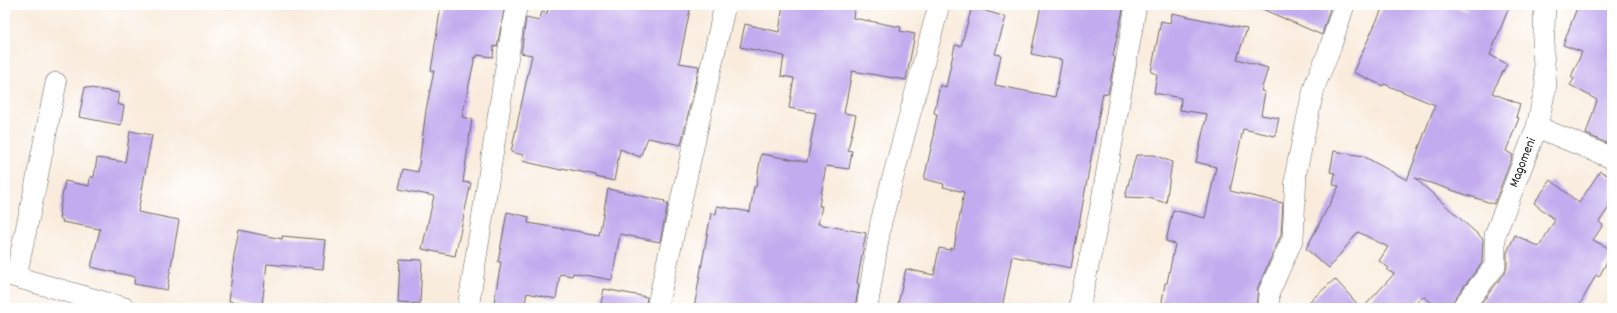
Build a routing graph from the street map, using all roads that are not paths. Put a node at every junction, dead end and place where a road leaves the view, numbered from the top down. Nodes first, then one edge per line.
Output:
1 (517, 5) edge
2 (726, 5) edge
3 (939, 5) edge
4 (1136, 5) edge
5 (1344, 5) edge
6 (1545, 5) edge
7 (56, 83) dead end
8 (1537, 127) junction
9 (1612, 158) edge
10 (10, 275) edge
11 (119, 307) edge
12 (468, 308) edge
13 (658, 308) edge
14 (866, 308) edge
15 (1079, 308) edge
16 (1268, 308) edge
17 (1462, 308) edge

1 - 12 street
2 - 13 street
3 - 14 street
4 - 15 street
5 - 16 street
6 - 8 street, Magomeni
7 - 10 street
8 - 9 street
8 - 17 street, Magomeni
10 - 11 street

